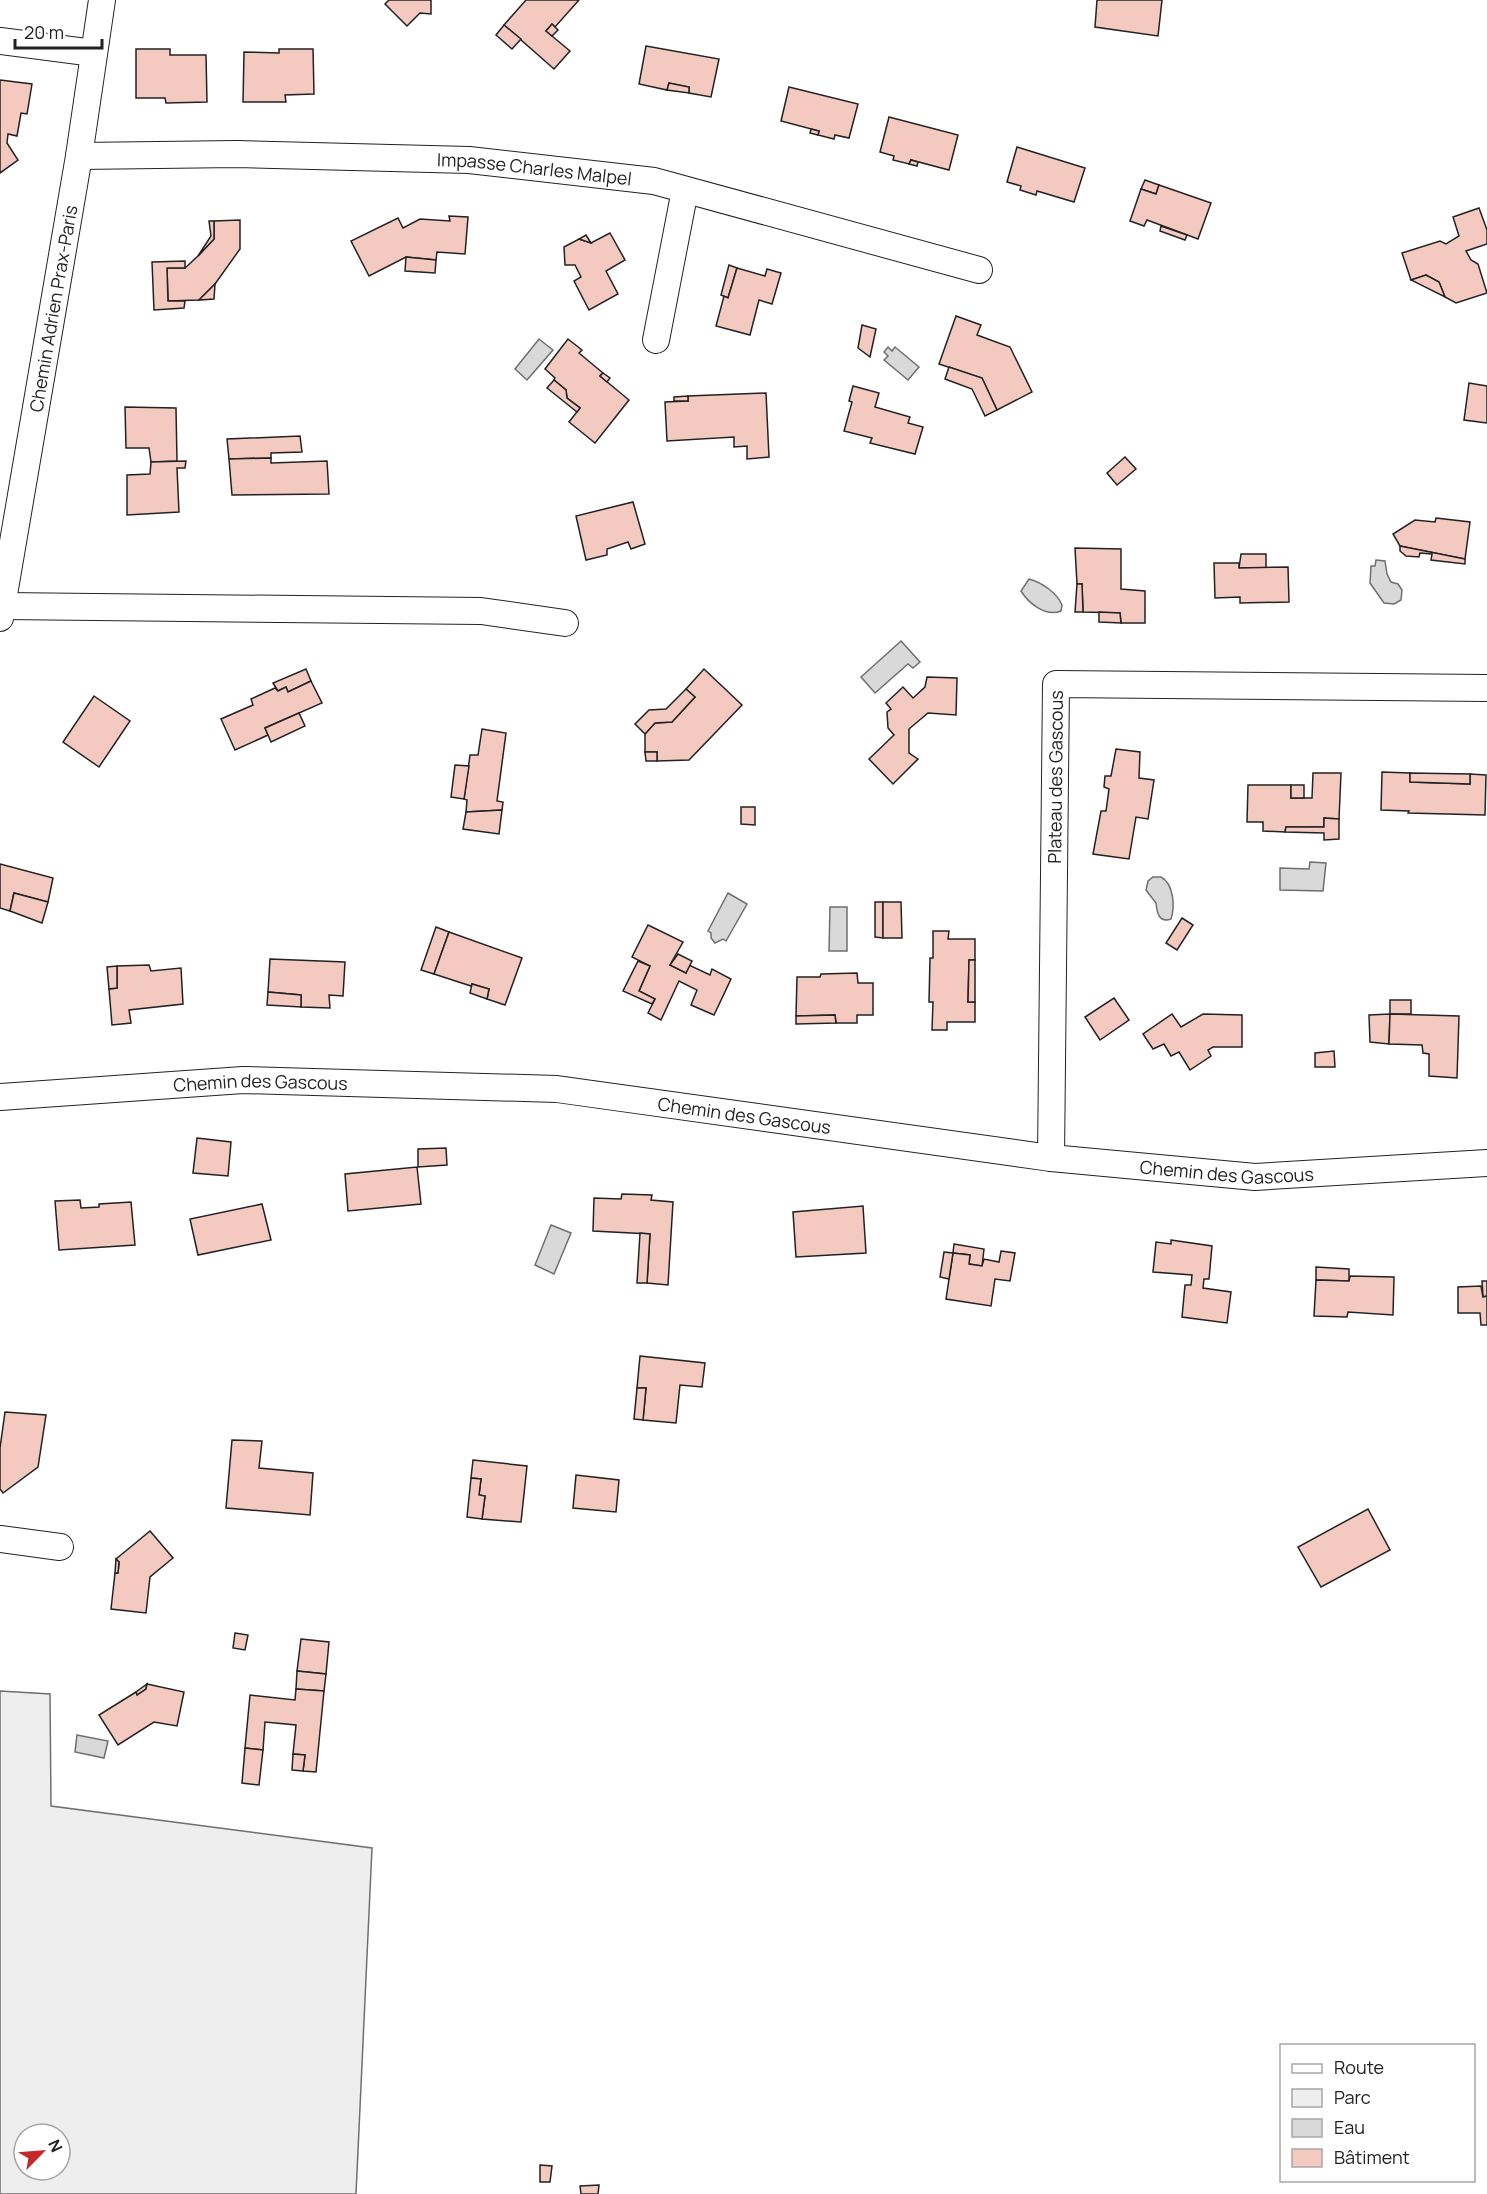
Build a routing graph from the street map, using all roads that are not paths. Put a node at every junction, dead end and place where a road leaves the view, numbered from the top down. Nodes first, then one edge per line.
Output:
1 (102, 0) edge
2 (0, 41) edge
3 (94, 53) junction
4 (79, 156) junction
5 (685, 190) junction
6 (979, 270) dead end
7 (656, 340) dead end
8 (1, 612) edge
9 (565, 623) dead end
10 (1487, 688) edge
11 (0, 1097) edge
12 (1051, 1158) junction
13 (1487, 1163) edge
14 (0, 1539) edge
15 (60, 1547) dead end

1 - 3 street, Chemin Adrien Prax-Paris
2 - 3 street
3 - 4 street, Chemin Adrien Prax-Paris
4 - 5 street, Impasse Charles Malpel
4 - 8 street, Chemin Adrien Prax-Paris
5 - 6 street, Impasse Charles Malpel
5 - 7 street
8 - 9 street
10 - 12 street, Plateau des Gascous
11 - 12 street, Chemin des Gascous
12 - 13 street, Chemin des Gascous
14 - 15 street

